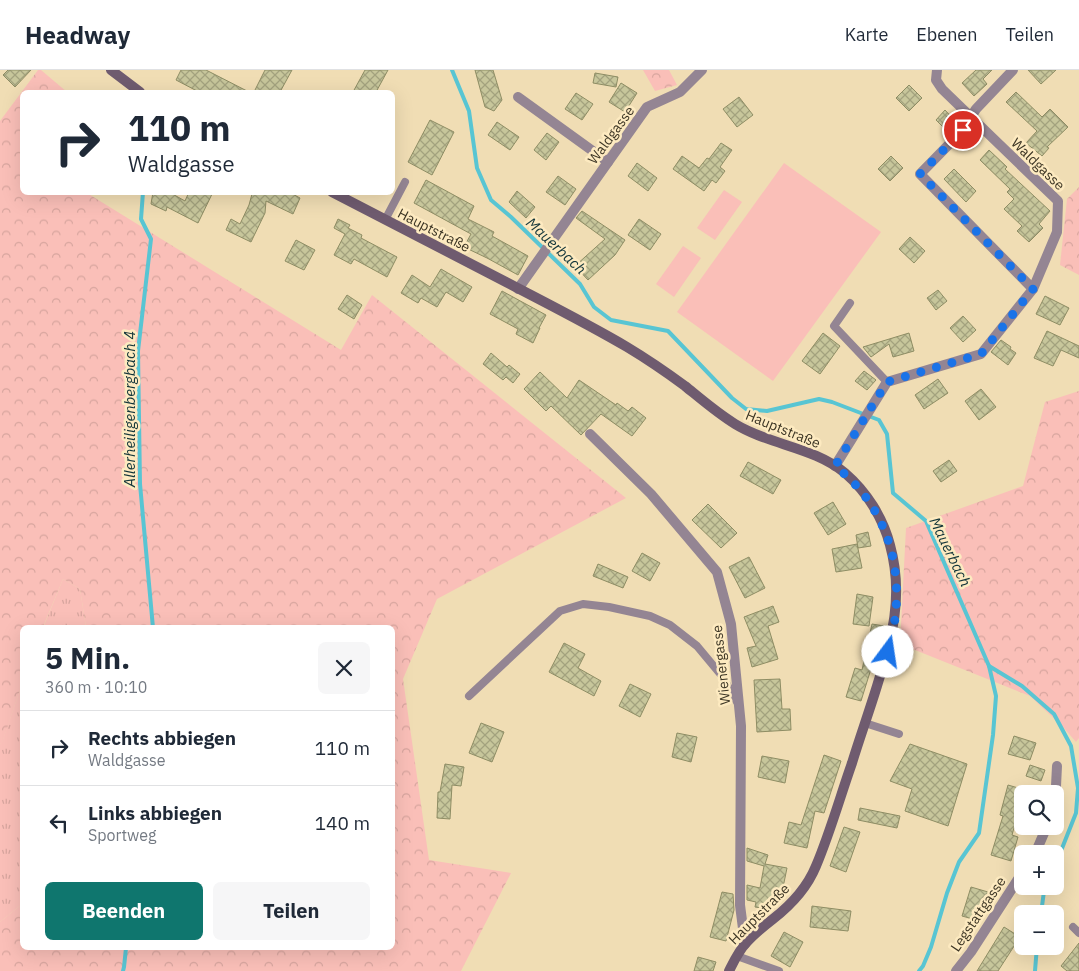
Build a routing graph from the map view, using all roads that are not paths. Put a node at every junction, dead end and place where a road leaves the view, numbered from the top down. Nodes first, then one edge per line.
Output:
1 (111, 70) edge
2 (702, 70) edge
3 (937, 70) edge
4 (1013, 70) edge
5 (137, 90) edge
6 (518, 97) dead end
7 (970, 117) junction
8 (608, 162) junction
9 (404, 182) dead end
10 (338, 195) edge
11 (385, 220) junction
12 (518, 289) junction
13 (1033, 289) junction
14 (850, 302) dead end
15 (887, 382) junction
16 (590, 434) dead end
17 (835, 466) junction
18 (469, 696) dead end
19 (739, 706) junction
20 (865, 723) junction
21 (899, 734) dead end
22 (1057, 766) dead end
23 (1056, 785) edge
24 (1014, 885) edge
25 (745, 944) junction
26 (737, 956) junction
27 (729, 971) edge
28 (779, 971) edge
29 (956, 971) edge

1 - 5 main road
2 - 8 street, Waldgasse
3 - 7 street, Waldgasse
4 - 7 street
6 - 8 street
7 - 13 street, Waldgasse
7 - 13 street
8 - 12 street, Waldgasse
9 - 11 lane
10 - 11 main road, Hauptstraße
11 - 12 main road, Hauptstraße
12 - 17 main road, Hauptstraße
13 - 15 street, Waldgasse
14 - 15 lane
15 - 17 street
16 - 19 street, Wienergasse
17 - 20 main road, Hauptstraße
18 - 19 lane
19 - 25 street, Wienergasse
20 - 21 lane
20 - 25 main road, Hauptstraße
22 - 23 street
24 - 29 street, Legstattgasse
25 - 26 main road, Hauptstraße
26 - 27 main road, Hauptstraße
26 - 28 lane

